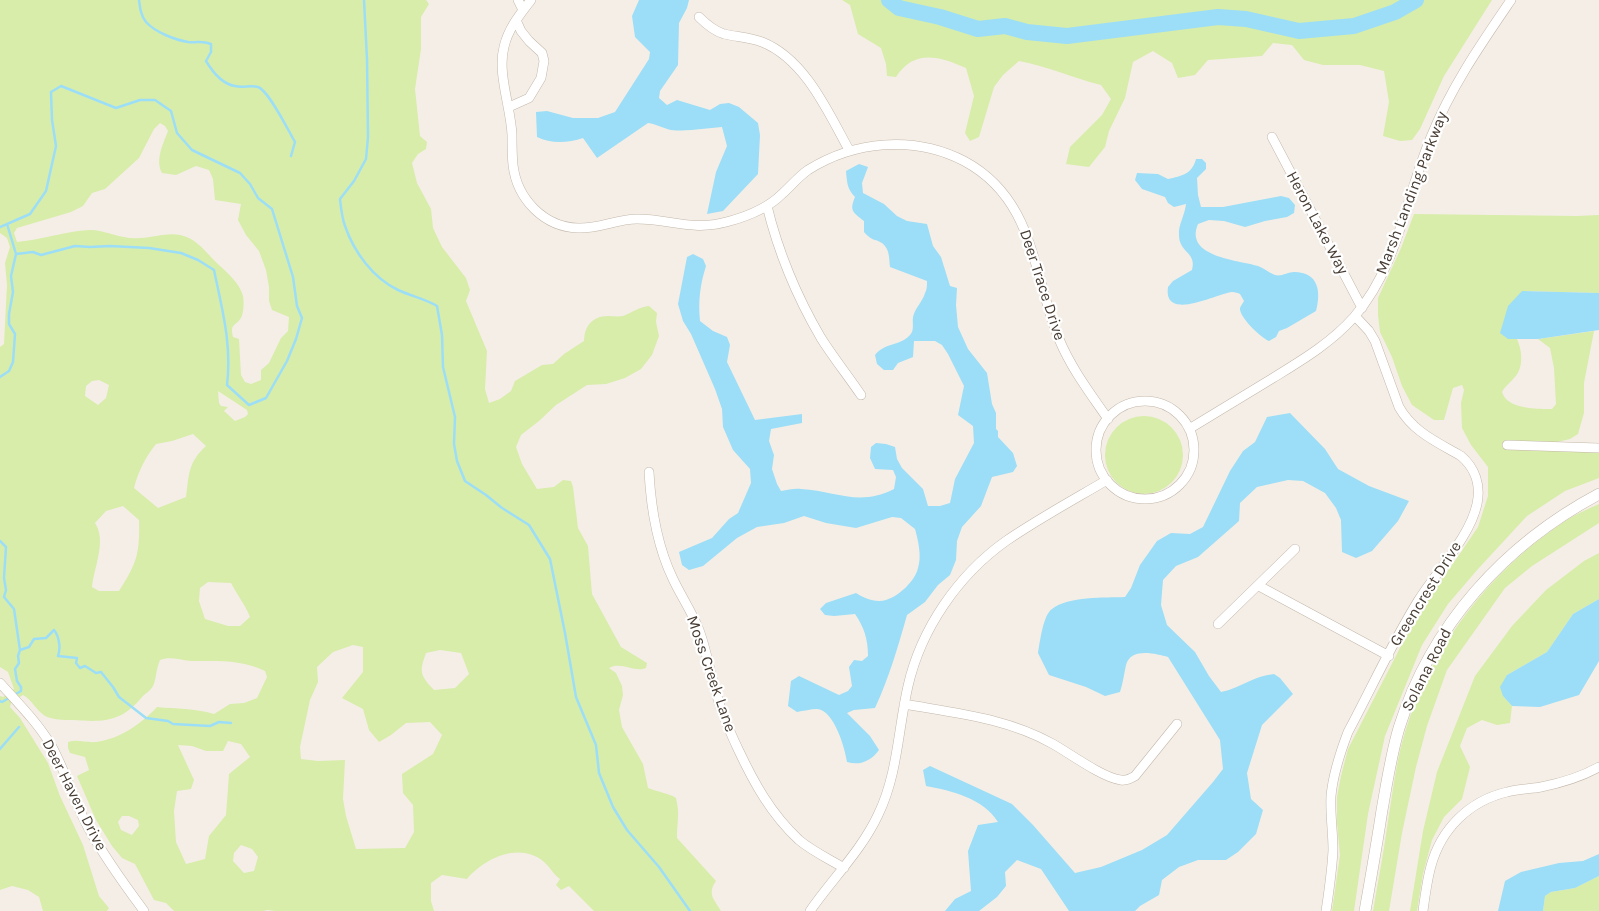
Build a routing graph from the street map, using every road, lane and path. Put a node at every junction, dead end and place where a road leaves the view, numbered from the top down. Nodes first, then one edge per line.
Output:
1 (518, 0) edge
2 (530, 0) edge
3 (1511, 0) edge
4 (523, 10) junction
5 (699, 17) dead end
6 (516, 20) junction
7 (510, 107) junction
8 (1272, 137) dead end
9 (849, 150) junction
10 (766, 206) junction
11 (1362, 308) junction
12 (1355, 316) junction
13 (860, 395) dead end
14 (1108, 419) junction
15 (1189, 429) junction
16 (1507, 445) dead end
17 (1599, 448) edge
18 (649, 472) dead end
19 (1107, 480) junction
20 (1599, 494) edge
21 (1295, 549) dead end
22 (1259, 586) junction
23 (1218, 624) dead end
24 (1389, 656) junction
25 (3, 687) edge
26 (904, 704) junction
27 (1177, 724) dead end
28 (1599, 767) edge
29 (844, 868) junction
30 (144, 911) edge
31 (810, 911) edge
32 (1326, 911) edge
33 (1365, 911) edge
34 (1423, 911) edge

1 - 4 street
2 - 4 street, Deer Trace Drive
3 - 11 street, Marsh Landing Parkway
4 - 6 street, Deer Trace Drive
5 - 9 street
6 - 7 street, Deer Trace Drive
6 - 7 street
7 - 10 street, Deer Trace Drive
8 - 11 street, Heron Lake Way
9 - 10 street, Deer Trace Drive
9 - 14 street, Deer Trace Drive
10 - 13 street
11 - 12 street, Marsh Landing Parkway
12 - 15 street, Marsh Landing Parkway
12 - 24 street, Greencrest Drive
14 - 15 street
14 - 19 street
15 - 19 street
16 - 17 street
18 - 29 street, Moss Creek Lane
19 - 26 street
20 - 33 street, Solana Road
21 - 22 street
22 - 23 street
22 - 24 street
24 - 32 street, Greencrest Drive
25 - 30 street, Deer Haven Drive
26 - 27 street
26 - 29 street
28 - 34 street
29 - 31 street

